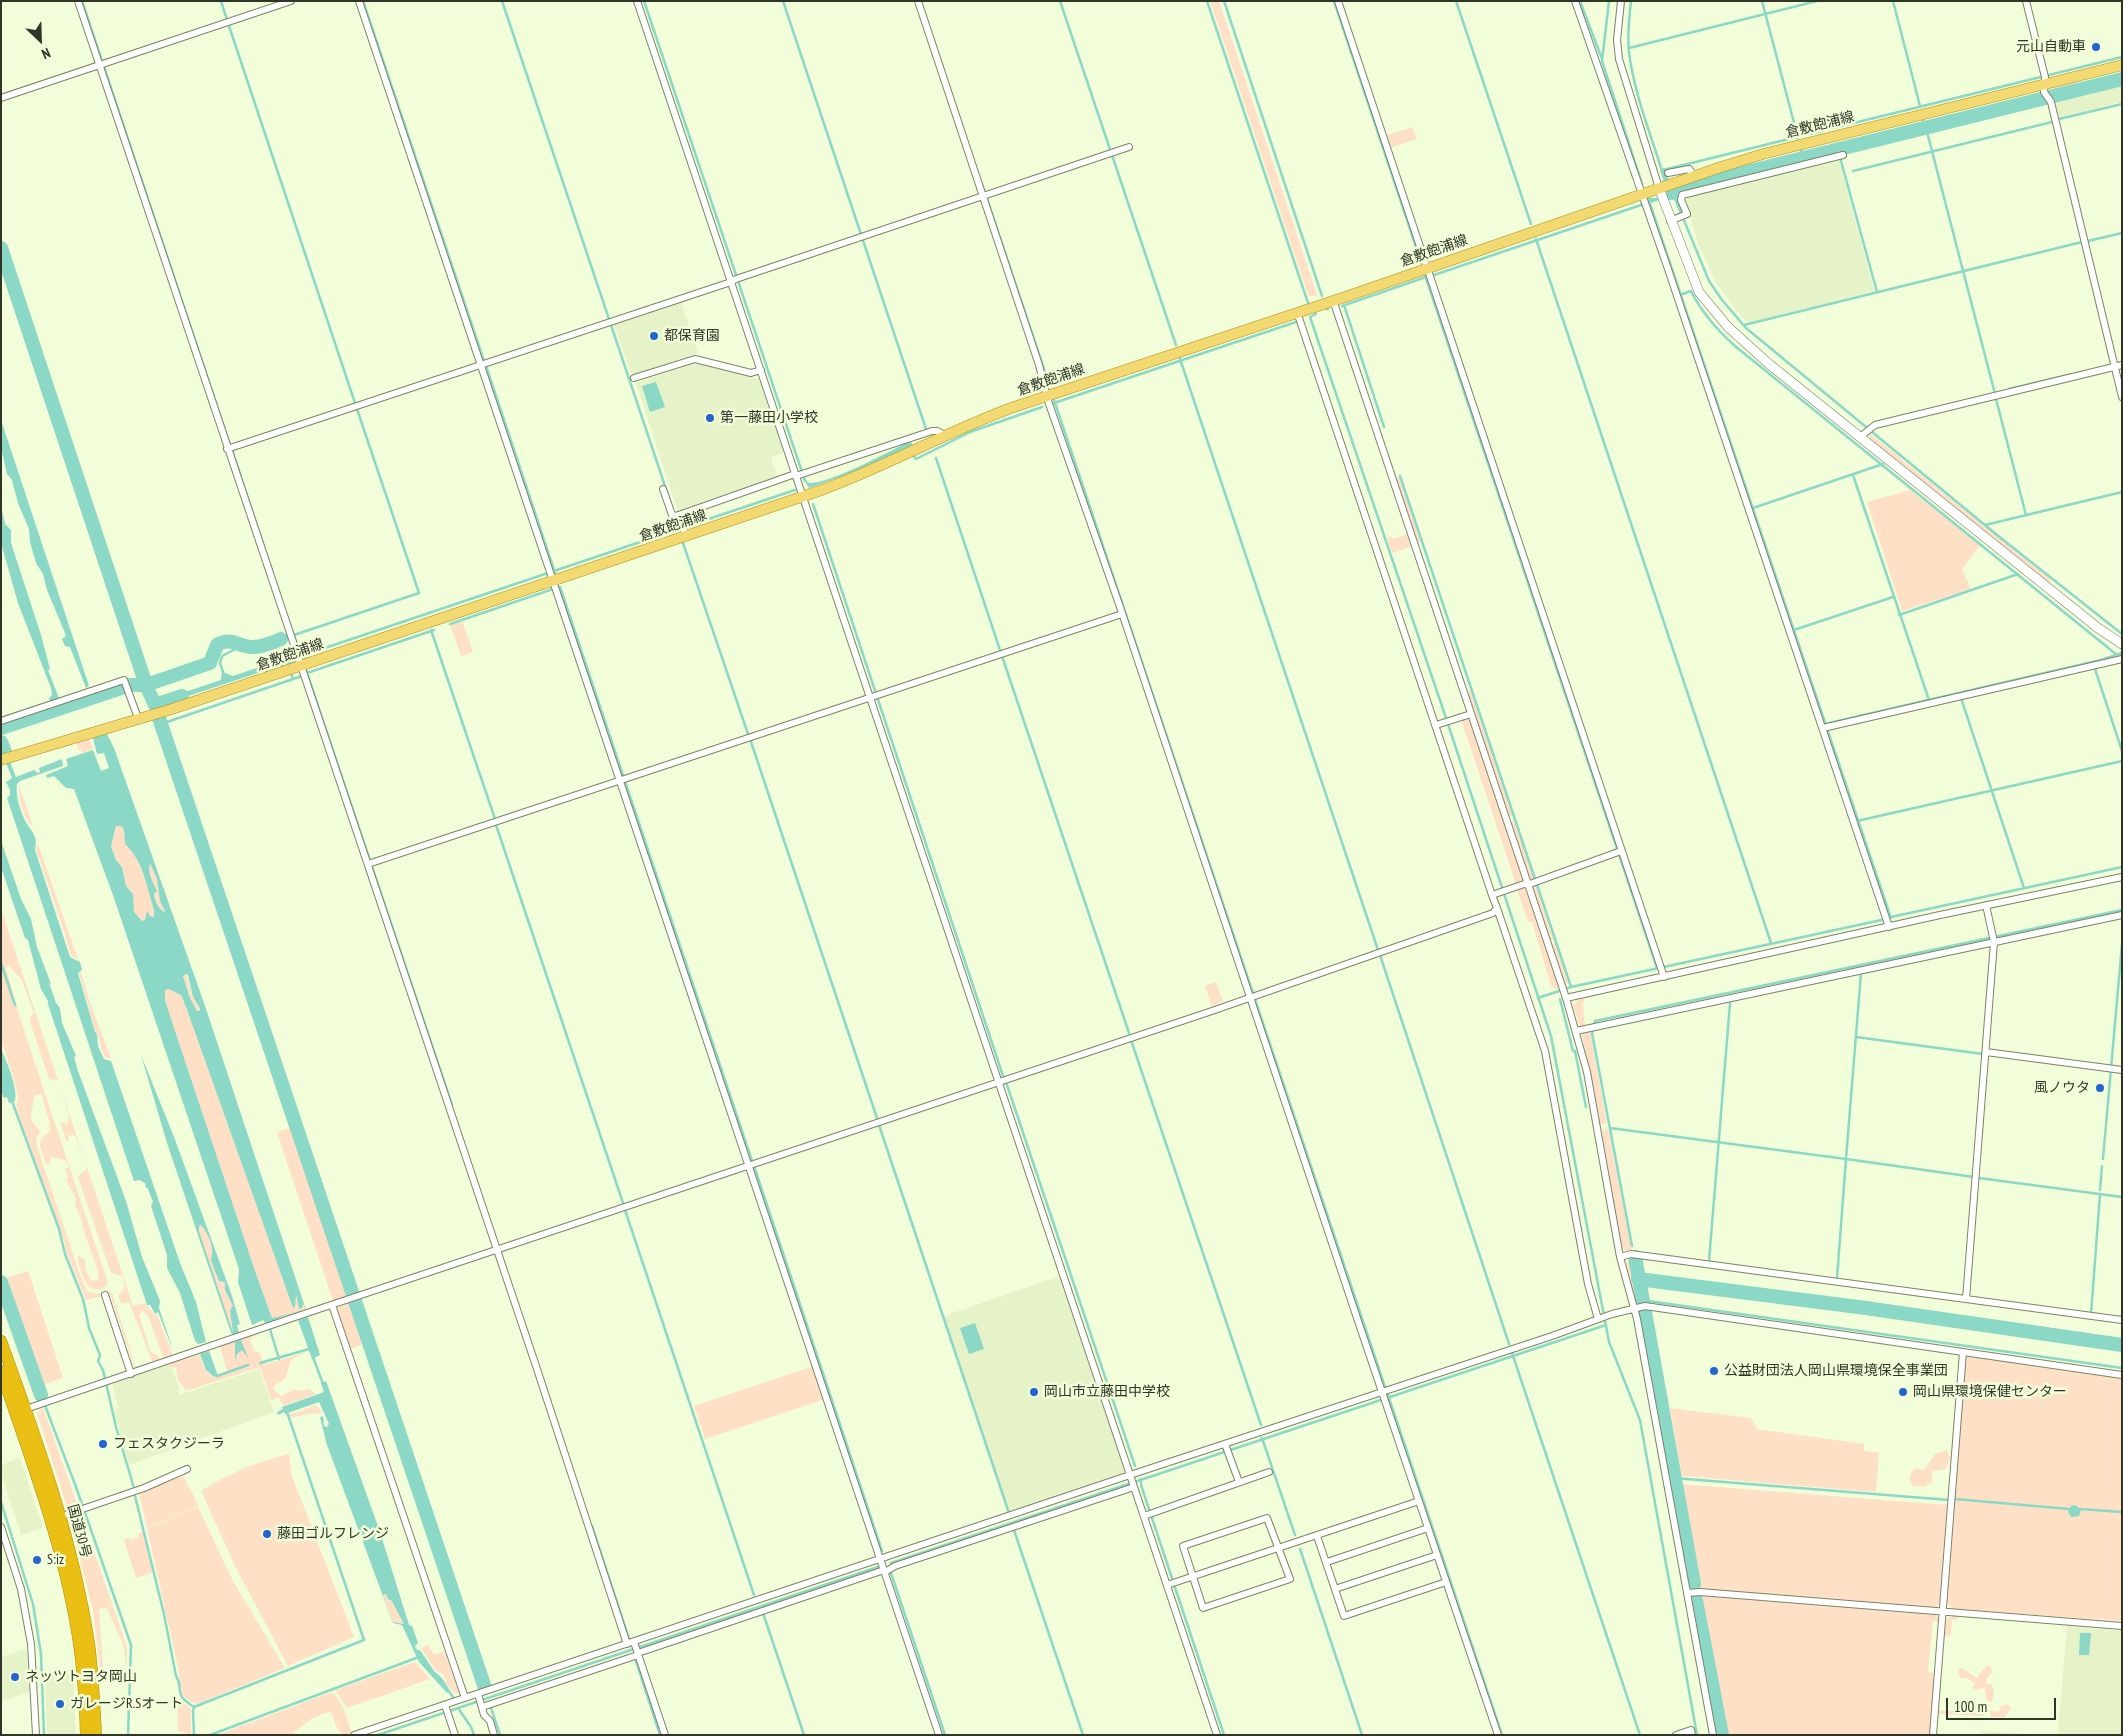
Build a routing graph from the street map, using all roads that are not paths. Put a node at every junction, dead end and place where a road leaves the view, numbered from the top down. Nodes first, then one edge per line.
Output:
1 (78, 1) edge
2 (290, 1) edge
3 (359, 1) edge
4 (637, 1) edge
5 (918, 1) edge
6 (1338, 1) edge
7 (1575, 1) edge
8 (1621, 1) edge
9 (2026, 1) edge
10 (101, 64) junction
11 (2122, 65) edge
12 (2046, 86) junction
13 (1, 98) edge
14 (1129, 147) dead end
15 (1841, 156) dead end
16 (1668, 173) dead end
17 (1695, 176) junction
18 (1661, 194) junction
19 (985, 196) junction
20 (1643, 200) junction
21 (1678, 218) junction
22 (1429, 274) junction
23 (731, 281) junction
24 (1333, 300) junction
25 (1296, 312) junction
26 (481, 365) junction
27 (2118, 366) edge
28 (760, 370) junction
29 (634, 378) dead end
30 (1047, 396) junction
31 (2122, 397) edge
32 (1866, 432) junction
33 (945, 435) junction
34 (228, 449) junction
35 (799, 475) junction
36 (663, 489) dead end
37 (803, 496) junction
38 (678, 515) junction
39 (684, 530) junction
40 (551, 575) junction
41 (1122, 614) junction
42 (2122, 644) edge
43 (2122, 658) edge
44 (300, 666) junction
45 (874, 696) junction
46 (1471, 714) junction
47 (138, 718) junction
48 (1, 721) edge
49 (1436, 725) junction
50 (1825, 728) junction
51 (1, 760) edge
52 (623, 780) junction
53 (1619, 852) junction
54 (370, 863) junction
55 (2122, 877) edge
56 (1527, 884) junction
57 (1492, 895) junction
58 (1986, 905) junction
59 (1497, 908) junction
60 (2122, 915) edge
61 (1887, 921) junction
62 (1992, 940) junction
63 (1664, 977) junction
64 (1564, 992) junction
65 (1253, 997) junction
66 (1576, 1030) junction
67 (1986, 1052) junction
68 (2122, 1070) edge
69 (998, 1082) junction
70 (749, 1166) junction
71 (496, 1250) junction
72 (1620, 1257) junction
73 (105, 1295) dead end
74 (1966, 1299) junction
75 (332, 1305) junction
76 (1639, 1307) junction
77 (1602, 1317) junction
78 (2122, 1320) edge
79 (1, 1342) edge
80 (1963, 1352) junction
81 (1, 1371) edge
82 (131, 1374) junction
83 (2122, 1375) edge
84 (1384, 1396) junction
85 (21, 1411) junction
86 (1227, 1448) junction
87 (187, 1469) dead end
88 (1269, 1472) dead end
89 (1132, 1481) junction
90 (1239, 1482) junction
91 (1419, 1501) junction
92 (1148, 1514) junction
93 (55, 1518) junction
94 (1, 1526) edge
95 (1428, 1528) junction
96 (1317, 1536) junction
97 (1279, 1549) junction
98 (1437, 1555) junction
99 (1327, 1562) junction
100 (884, 1568) junction
101 (1193, 1577) junction
102 (1446, 1582) junction
103 (1171, 1584) junction
104 (1335, 1589) junction
105 (1687, 1593) junction
106 (1943, 1611) junction
107 (729, 1617) junction
108 (2122, 1626) edge
109 (635, 1651) junction
110 (465, 1698) junction
111 (483, 1702) junction
112 (446, 1710) junction
113 (36, 1735) edge
114 (86, 1735) edge
115 (96, 1735) edge
116 (354, 1735) edge
117 (455, 1735) edge
118 (494, 1735) edge
119 (665, 1735) edge
120 (939, 1735) edge
121 (1217, 1735) edge
122 (1498, 1735) edge
123 (1676, 1735) edge
124 (1692, 1735) edge
125 (1713, 1735) edge
126 (1933, 1735) edge

1 - 10 street
2 - 10 street
3 - 26 street
4 - 23 street
5 - 19 street
6 - 22 street
7 - 20 street
8 - 18 street
9 - 12 street
10 - 13 street
10 - 34 street
11 - 12 main road, 倉敷飽浦線
12 - 17 main road, 倉敷飽浦線
12 - 27 street
14 - 19 street
15 - 21 street
16 - 17 street
17 - 18 main road, 倉敷飽浦線
18 - 20 main road, 倉敷飽浦線
18 - 21 street
19 - 23 street
19 - 30 street
20 - 22 main road, 倉敷飽浦線
20 - 50 street
21 - 32 street
22 - 24 main road, 倉敷飽浦線
22 - 53 street
23 - 26 street
23 - 28 street
24 - 25 main road, 倉敷飽浦線
24 - 46 street
25 - 30 main road, 倉敷飽浦線
25 - 49 street
26 - 34 street
26 - 40 street
27 - 31 street
27 - 32 street
28 - 29 street
28 - 35 street
30 - 33 main road, 倉敷飽浦線
30 - 41 street
32 - 42 street
33 - 35 street
33 - 37 main road, 倉敷飽浦線
34 - 44 street
35 - 37 street
35 - 38 street
36 - 38 street
37 - 39 main road, 倉敷飽浦線
37 - 45 street
38 - 39 street
39 - 40 main road, 倉敷飽浦線
40 - 44 main road, 倉敷飽浦線
40 - 52 street
41 - 45 street
41 - 65 street
43 - 50 street
44 - 47 main road, 倉敷飽浦線
44 - 54 street
45 - 52 street
45 - 69 street
46 - 49 street
46 - 56 street
47 - 48 street
47 - 51 main road, 倉敷飽浦線
49 - 57 street
50 - 61 street
52 - 54 street
52 - 70 street
53 - 56 street
53 - 63 street
54 - 71 street
55 - 58 street
56 - 57 street
56 - 64 street
57 - 59 street
58 - 61 street
58 - 62 street
59 - 65 street
59 - 77 street
60 - 62 street
61 - 63 street
62 - 66 street
62 - 67 street
63 - 64 street
64 - 66 street
65 - 69 street
65 - 84 street
66 - 72 street
67 - 68 street
67 - 74 street
69 - 70 street
69 - 89 street
70 - 71 street
70 - 100 street
71 - 75 street
71 - 109 street
72 - 74 street
72 - 76 street
73 - 82 street
74 - 78 street
75 - 82 street
75 - 110 street
76 - 77 street
76 - 80 street
76 - 105 street
77 - 84 street
79 - 85 highway, 国道30号
80 - 83 street
80 - 106 street
81 - 85 highway, 国道30号
82 - 85 street
84 - 86 street
84 - 91 street
85 - 93 highway, 国道30号
86 - 89 street
86 - 90 street
87 - 93 street
88 - 90 street
89 - 92 street
89 - 100 street
89 - 100 street
90 - 92 street
91 - 95 street
91 - 96 street
92 - 103 street
93 - 114 highway, 国道30号
93 - 115 highway, 国道30号
94 - 113 street
95 - 98 street
95 - 99 street
96 - 97 street
96 - 99 street
97 - 101 street
97 - 101 street
97 - 101 street
98 - 102 street
98 - 104 street
99 - 104 street
100 - 107 street
100 - 107 street
100 - 120 street
101 - 103 street
102 - 104 street
102 - 122 street
103 - 121 street
105 - 106 street
105 - 125 street
106 - 108 street
106 - 126 street
107 - 109 street
107 - 109 street
109 - 111 street
109 - 111 street
109 - 119 street
110 - 111 street
110 - 112 street
111 - 118 street
112 - 116 street
112 - 117 street
123 - 124 street

